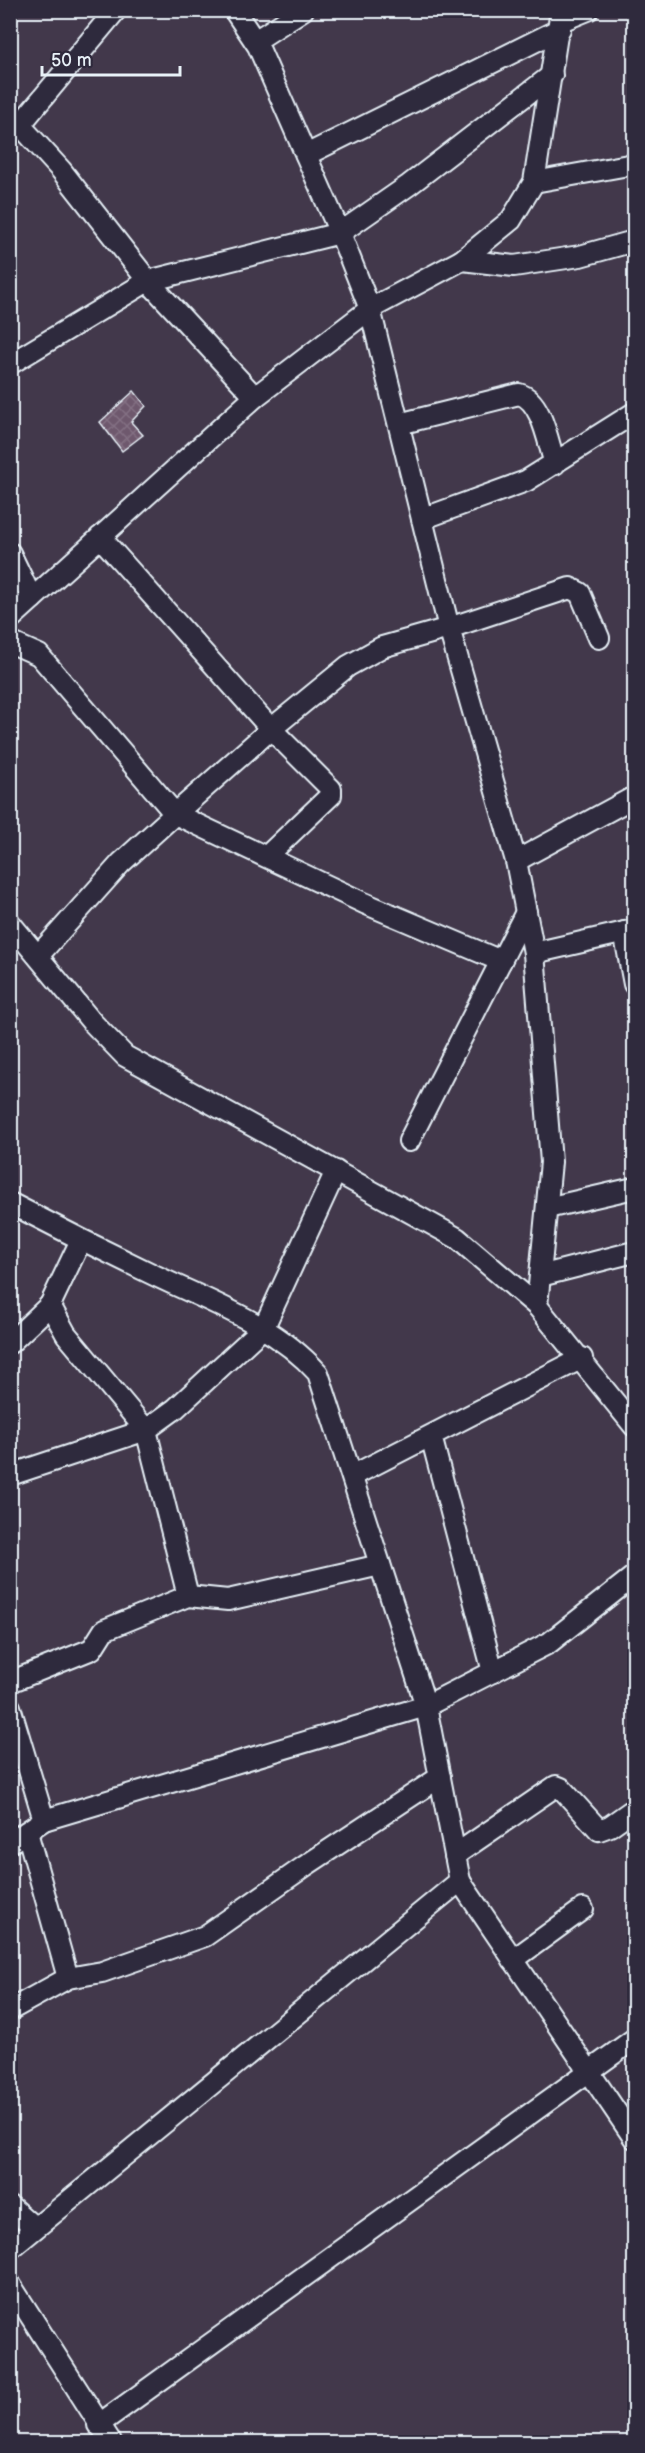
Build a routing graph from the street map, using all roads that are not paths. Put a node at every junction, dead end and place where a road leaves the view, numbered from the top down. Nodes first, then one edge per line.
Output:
1 (116, 10) edge
2 (234, 10) edge
3 (303, 10) edge
4 (588, 10) edge
5 (561, 20) edge
6 (255, 40) junction
7 (552, 75) junction
8 (14, 123) edge
9 (306, 155) junction
10 (634, 164) edge
11 (534, 182) junction
12 (340, 233) junction
13 (634, 241) edge
14 (462, 260) junction
15 (148, 280) junction
16 (370, 309) junction
17 (10, 364) edge
18 (255, 397) junction
19 (633, 417) edge
20 (399, 424) junction
21 (555, 464) junction
22 (422, 519) junction
23 (100, 537) junction
24 (10, 553) edge
25 (32, 598) junction
26 (10, 619) edge
27 (449, 628) junction
28 (599, 638) dead end
29 (10, 642) edge
30 (271, 729) junction
31 (634, 797) edge
32 (175, 814) junction
33 (267, 856) junction
34 (516, 861) junction
35 (526, 912) junction
36 (629, 931) edge
37 (14, 936) edge
38 (534, 953) junction
39 (38, 956) junction
40 (501, 961) junction
41 (634, 984) edge
42 (410, 1141) dead end
43 (336, 1171) junction
44 (634, 1188) edge
45 (10, 1203) edge
46 (547, 1209) junction
47 (81, 1240) junction
48 (634, 1252) edge
49 (540, 1276) junction
50 (50, 1305) junction
51 (537, 1306) junction
52 (264, 1327) junction
53 (10, 1343) edge
54 (582, 1358) junction
55 (634, 1426) edge
56 (146, 1430) junction
57 (430, 1436) junction
58 (10, 1475) edge
59 (352, 1476) junction
60 (380, 1565) junction
61 (634, 1575) edge
62 (188, 1596) junction
63 (493, 1672) junction
64 (10, 1682) edge
65 (426, 1706) junction
66 (10, 1707) edge
67 (440, 1777) junction
68 (634, 1809) edge
69 (44, 1820) junction
70 (19, 1838) edge
71 (455, 1855) junction
72 (460, 1881) junction
73 (583, 1909) dead end
74 (513, 1960) junction
75 (68, 1978) junction
76 (10, 2010) edge
77 (634, 2039) edge
78 (589, 2073) junction
79 (634, 2138) edge
80 (10, 2206) edge
81 (35, 2228) junction
82 (10, 2249) edge
83 (10, 2284) edge
84 (99, 2425) junction
85 (111, 2442) edge

1 - 8 street
2 - 6 street
3 - 6 street
4 - 5 street
5 - 7 street
5 - 9 street
6 - 9 street
7 - 11 street
7 - 12 street
8 - 15 street
9 - 12 street
10 - 11 street
11 - 14 street
12 - 15 street
12 - 16 street
13 - 14 street
14 - 16 street
15 - 17 street
15 - 18 street
16 - 18 street
16 - 20 street
18 - 23 street
19 - 21 street
20 - 21 street
20 - 22 street
21 - 22 street
22 - 27 street
23 - 25 street
23 - 30 street
24 - 25 street
25 - 26 street
27 - 28 street
27 - 30 street
27 - 34 street
29 - 32 street
30 - 32 street
30 - 33 street
31 - 34 street
32 - 33 street
32 - 39 street
33 - 40 street
34 - 35 street
35 - 38 street
35 - 40 street
36 - 38 street
36 - 41 street
37 - 39 street
38 - 46 street
39 - 43 street
40 - 42 street
43 - 51 street
43 - 52 street
44 - 46 street
45 - 47 street
46 - 49 street
47 - 50 street
47 - 52 street
48 - 49 street
49 - 51 street
50 - 53 street
50 - 56 street
51 - 54 street
52 - 56 street
52 - 59 street
54 - 55 street
54 - 57 street
56 - 58 street
56 - 62 street
57 - 59 street
57 - 63 street
59 - 60 street
60 - 62 street
60 - 65 street
61 - 63 street
62 - 64 street
63 - 65 street
65 - 67 street
65 - 69 street
66 - 69 street
67 - 71 street
67 - 75 street
68 - 71 street
69 - 70 street
70 - 75 street
71 - 72 street
72 - 74 street
72 - 81 street
73 - 74 street
74 - 78 street
75 - 76 street
77 - 78 street
78 - 79 street
78 - 84 street
80 - 81 street
81 - 82 street
83 - 84 street
84 - 85 street

